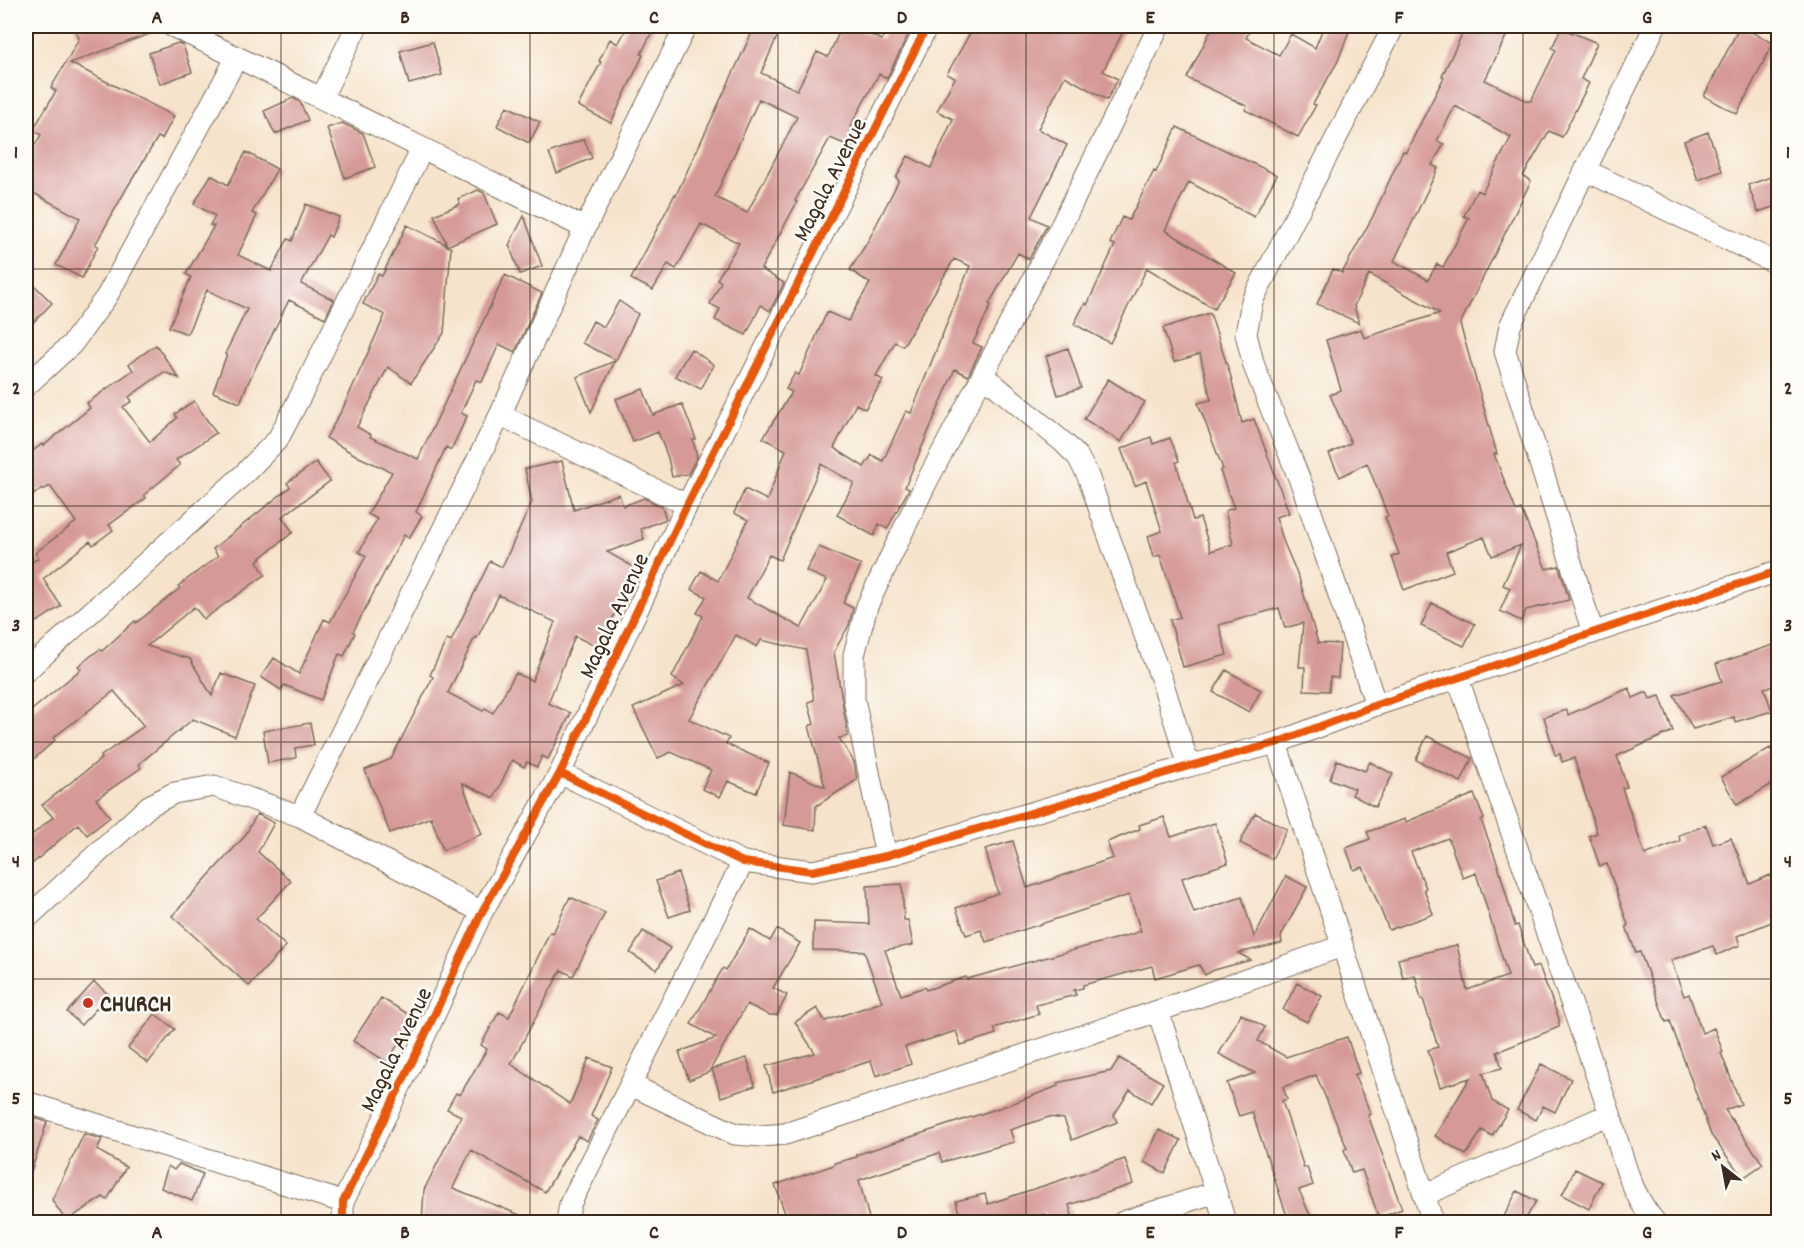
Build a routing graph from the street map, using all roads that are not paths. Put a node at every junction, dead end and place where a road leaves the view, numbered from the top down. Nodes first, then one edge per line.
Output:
1 (172, 26) edge
2 (357, 26) edge
3 (686, 26) edge
4 (927, 26) edge
5 (1159, 26) edge
6 (1394, 26) edge
7 (1655, 26) edge
8 (237, 57) junction
9 (322, 97) junction
10 (422, 148) junction
11 (1585, 170) junction
12 (585, 228) junction
13 (1779, 264) edge
14 (984, 376) junction
15 (26, 386) edge
16 (500, 416) junction
17 (687, 505) junction
18 (1779, 571) edge
19 (1593, 633) junction
20 (26, 670) edge
21 (1458, 679) junction
22 (1376, 705) junction
23 (1276, 743) junction
24 (1189, 766) junction
25 (560, 773) junction
26 (300, 816) junction
27 (886, 856) junction
28 (743, 862) junction
29 (482, 912) junction
30 (26, 919) edge
31 (1342, 946) junction
32 (1158, 1011) junction
33 (631, 1085) junction
34 (26, 1102) edge
35 (1610, 1114) junction
36 (1216, 1191) junction
37 (1424, 1195) junction
38 (343, 1212) edge
39 (567, 1222) edge
40 (1123, 1222) edge
41 (1225, 1222) edge
42 (1433, 1222) edge
43 (1655, 1222) edge

1 - 8 street
2 - 9 street
3 - 12 street
4 - 17 street, Magala Avenue
5 - 14 street
6 - 22 street
7 - 11 street
8 - 9 street
8 - 15 street
9 - 10 street
10 - 12 street
10 - 20 street
11 - 13 street
11 - 19 street
12 - 16 street
14 - 24 street
14 - 27 street
16 - 17 street
16 - 26 street
17 - 25 street, Magala Avenue
18 - 19 street
19 - 21 street
21 - 22 street
21 - 35 street
22 - 23 street
23 - 24 street
23 - 31 street
24 - 27 street
25 - 28 street
25 - 29 street, Magala Avenue
26 - 29 street
26 - 30 street
27 - 28 street
28 - 33 street
29 - 38 street, Magala Avenue
31 - 32 street
31 - 37 street
32 - 33 street
32 - 36 street
33 - 39 street
34 - 38 street
35 - 37 street
35 - 43 street
36 - 40 street
36 - 41 street
37 - 42 street

